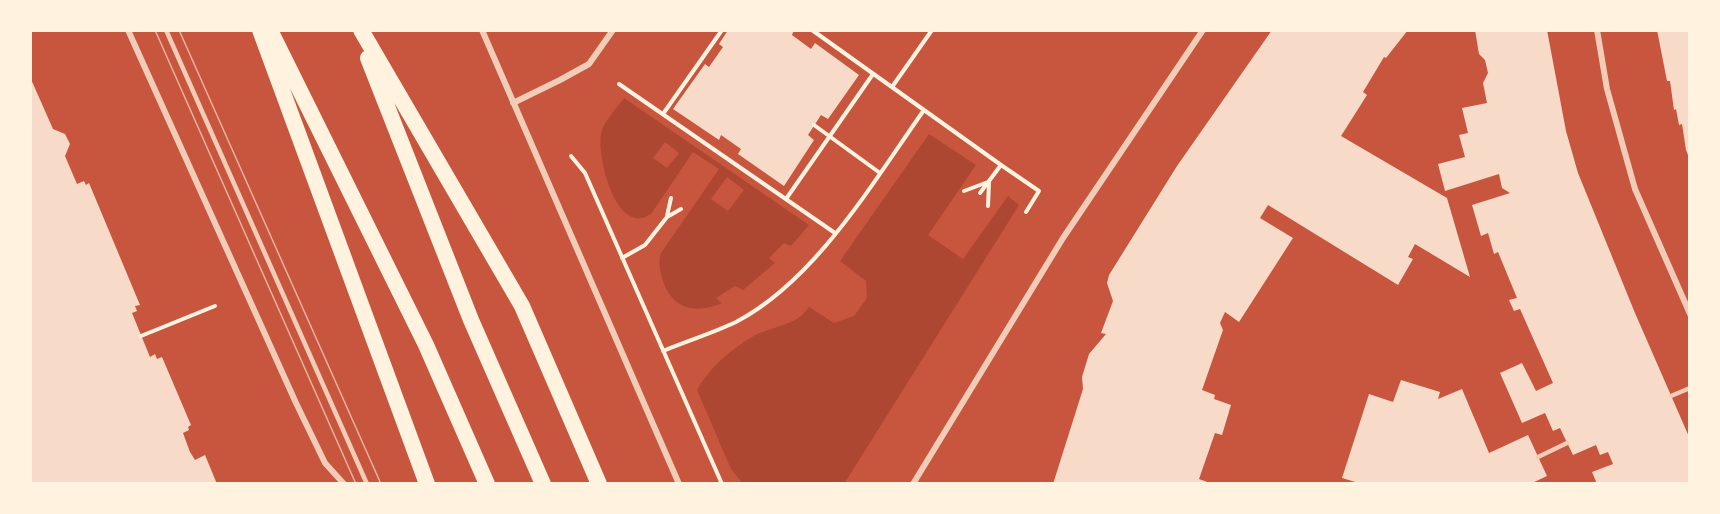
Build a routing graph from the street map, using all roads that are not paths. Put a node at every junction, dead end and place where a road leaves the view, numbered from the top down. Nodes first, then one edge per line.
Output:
1 (128, 30) edge
2 (166, 30) edge
3 (260, 30) edge
4 (270, 30) edge
5 (359, 30) edge
6 (482, 30) edge
7 (613, 30) edge
8 (1203, 30) edge
9 (1597, 30) edge
10 (513, 103) junction
11 (1690, 314) edge
12 (1690, 388) edge
13 (1671, 396) dead end
14 (1567, 443) dead end
15 (1538, 457) dead end
16 (921, 472) junction
17 (344, 484) edge
18 (368, 484) edge
19 (427, 484) edge
20 (487, 484) edge
21 (543, 484) edge
22 (599, 484) edge
23 (679, 484) edge
24 (913, 484) edge
25 (921, 484) edge

1 - 17 street
2 - 18 lane
3 - 19 highway
4 - 20 highway
5 - 21 highway
5 - 22 highway
6 - 10 street
7 - 10 street
8 - 16 street
9 - 11 street
10 - 23 street
12 - 13 lane
14 - 15 lane
16 - 24 street
16 - 25 street

